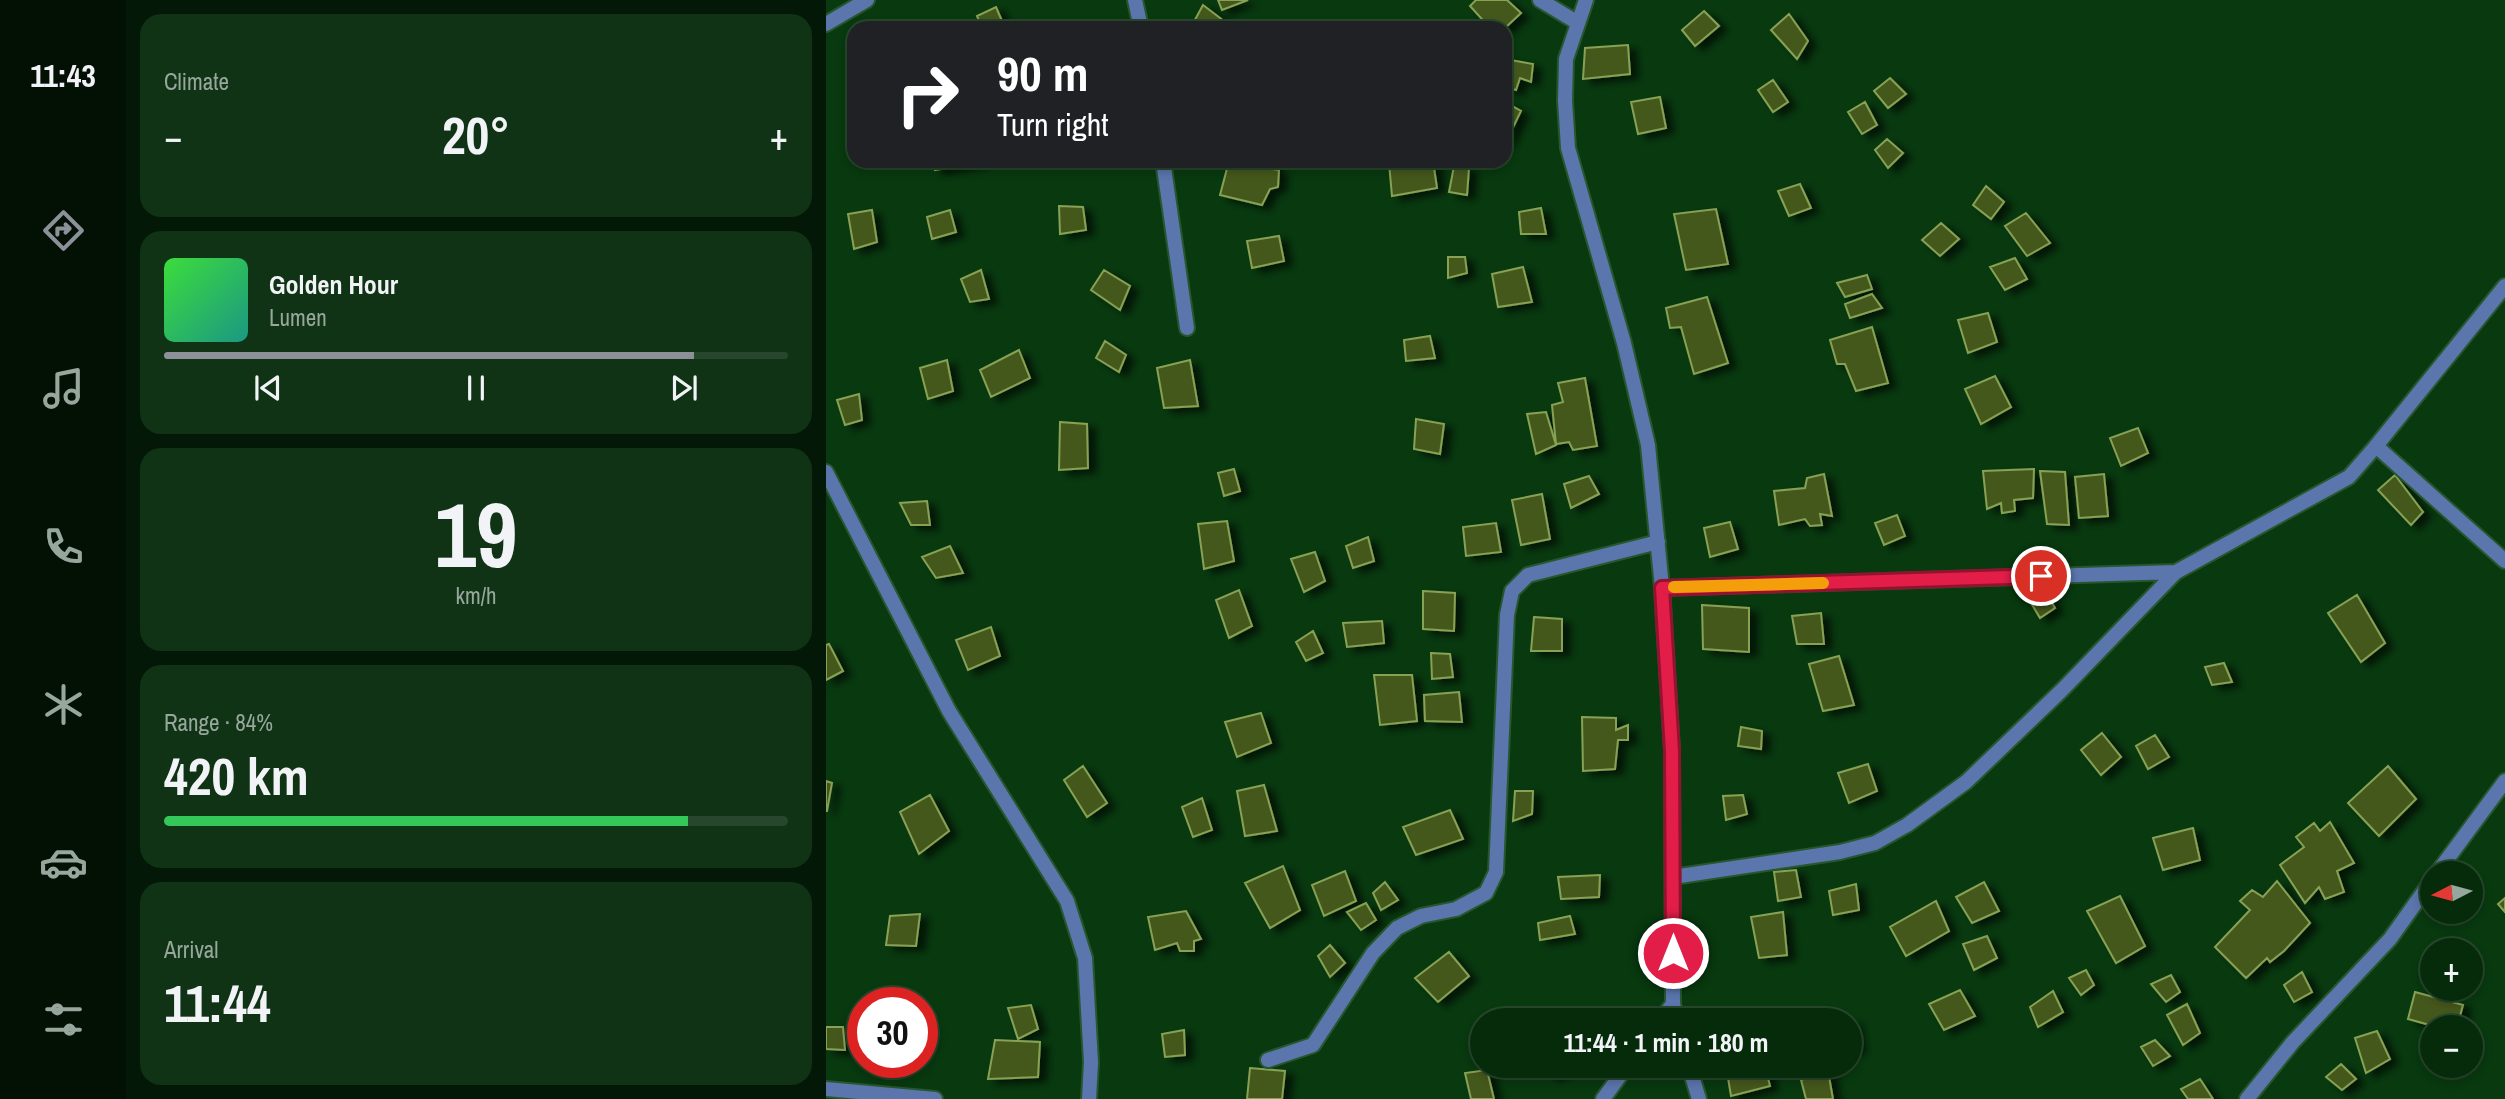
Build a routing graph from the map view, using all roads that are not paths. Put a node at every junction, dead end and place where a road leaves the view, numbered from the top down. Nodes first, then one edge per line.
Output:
1 (867, 0) edge
2 (1135, 0) edge
3 (1540, 0) edge
4 (1586, 0) edge
5 (1140, 21) edge
6 (1578, 23) junction
7 (826, 24) edge
8 (1164, 168) edge
9 (2505, 286) edge
10 (1187, 328) dead end
11 (2376, 446) junction
12 (826, 472) edge
13 (1658, 542) junction
14 (2505, 561) edge
15 (2176, 572) junction
16 (1662, 588) junction
17 (2505, 781) edge
18 (2447, 861) edge
19 (1673, 877) junction
20 (2420, 896) edge
21 (1673, 1004) junction
22 (1670, 1008) edge
23 (1674, 1008) edge
24 (1268, 1060) dead end
25 (1618, 1078) edge
26 (1693, 1078) edge
27 (826, 1089) edge
28 (849, 1094) edge
29 (935, 1099) edge
30 (1089, 1099) edge
31 (1602, 1099) edge
32 (1699, 1099) edge
33 (2247, 1099) edge

1 - 7 street
2 - 5 street
3 - 6 street
4 - 6 street
6 - 13 street
8 - 10 street
9 - 11 street
11 - 14 street
11 - 15 street
12 - 30 street
13 - 16 street
13 - 24 street
15 - 16 street
15 - 19 street
16 - 19 street
17 - 18 street
19 - 21 street
20 - 33 street
21 - 22 street
21 - 23 street
25 - 31 street
26 - 32 street
27 - 28 street
28 - 29 street

